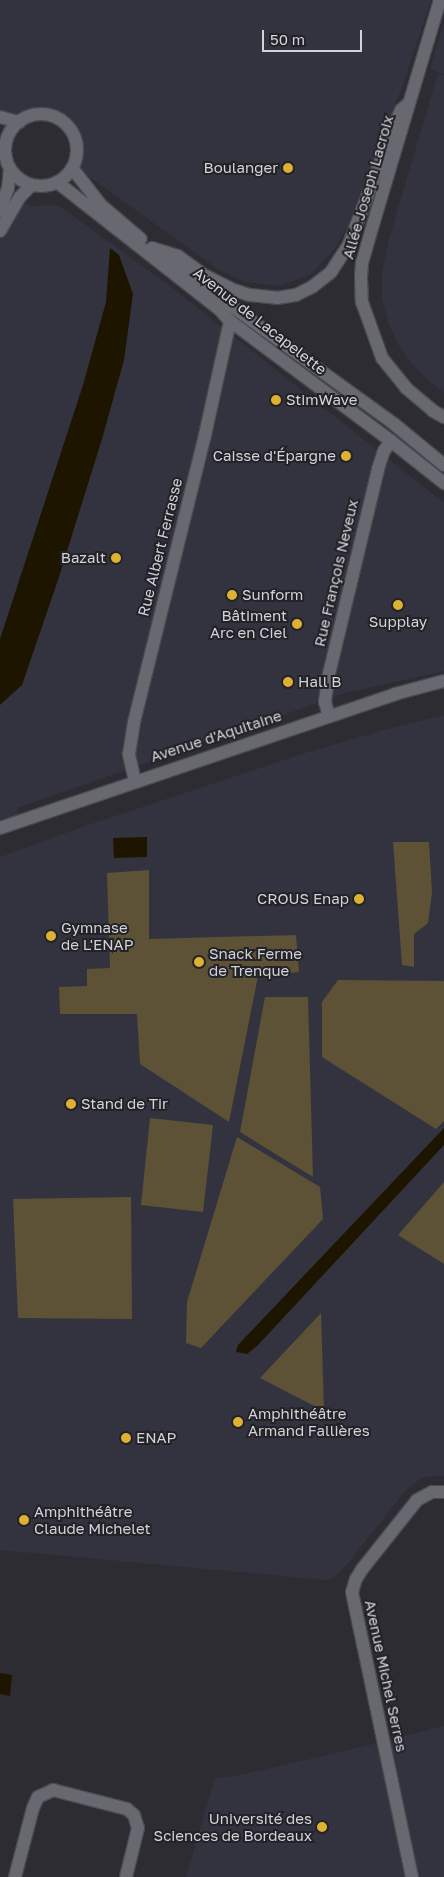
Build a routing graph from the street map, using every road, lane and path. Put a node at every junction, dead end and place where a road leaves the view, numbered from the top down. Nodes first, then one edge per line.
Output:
1 (440, 0) edge
2 (409, 103) junction
3 (0, 117) edge
4 (19, 122) junction
5 (5, 160) edge
6 (72, 168) junction
7 (58, 182) junction
8 (31, 185) junction
9 (0, 211) edge
10 (0, 231) edge
11 (152, 248) junction
12 (230, 321) junction
13 (444, 417) edge
14 (391, 441) junction
15 (444, 465) edge
16 (444, 483) edge
17 (444, 681) edge
18 (329, 716) junction
19 (134, 781) junction
20 (0, 828) edge
21 (444, 1492) edge
22 (15, 1877) edge
23 (126, 1877) edge
24 (412, 1877) edge

1 - 2 street, Allée Joseph Lacroix
2 - 11 street
2 - 13 street, Allée Joseph Lacroix
3 - 4 street
4 - 5 street
4 - 6 street
5 - 8 street
5 - 9 street
6 - 7 street
6 - 11 street, Avenue de Lacapelette
7 - 8 street
7 - 12 street, Avenue de Lacapelette
8 - 10 street
11 - 15 street, Avenue de Lacapelette
12 - 14 street, Avenue de Lacapelette
12 - 19 street, Rue Albert Ferrasse
14 - 16 street, Avenue de Lacapelette
14 - 18 street, Rue François Neveux
17 - 18 street, Avenue d'Aquitaine
18 - 19 street, Avenue d'Aquitaine
19 - 20 street, Avenue d'Aquitaine
21 - 24 street, Avenue Michel Serres
22 - 23 street

